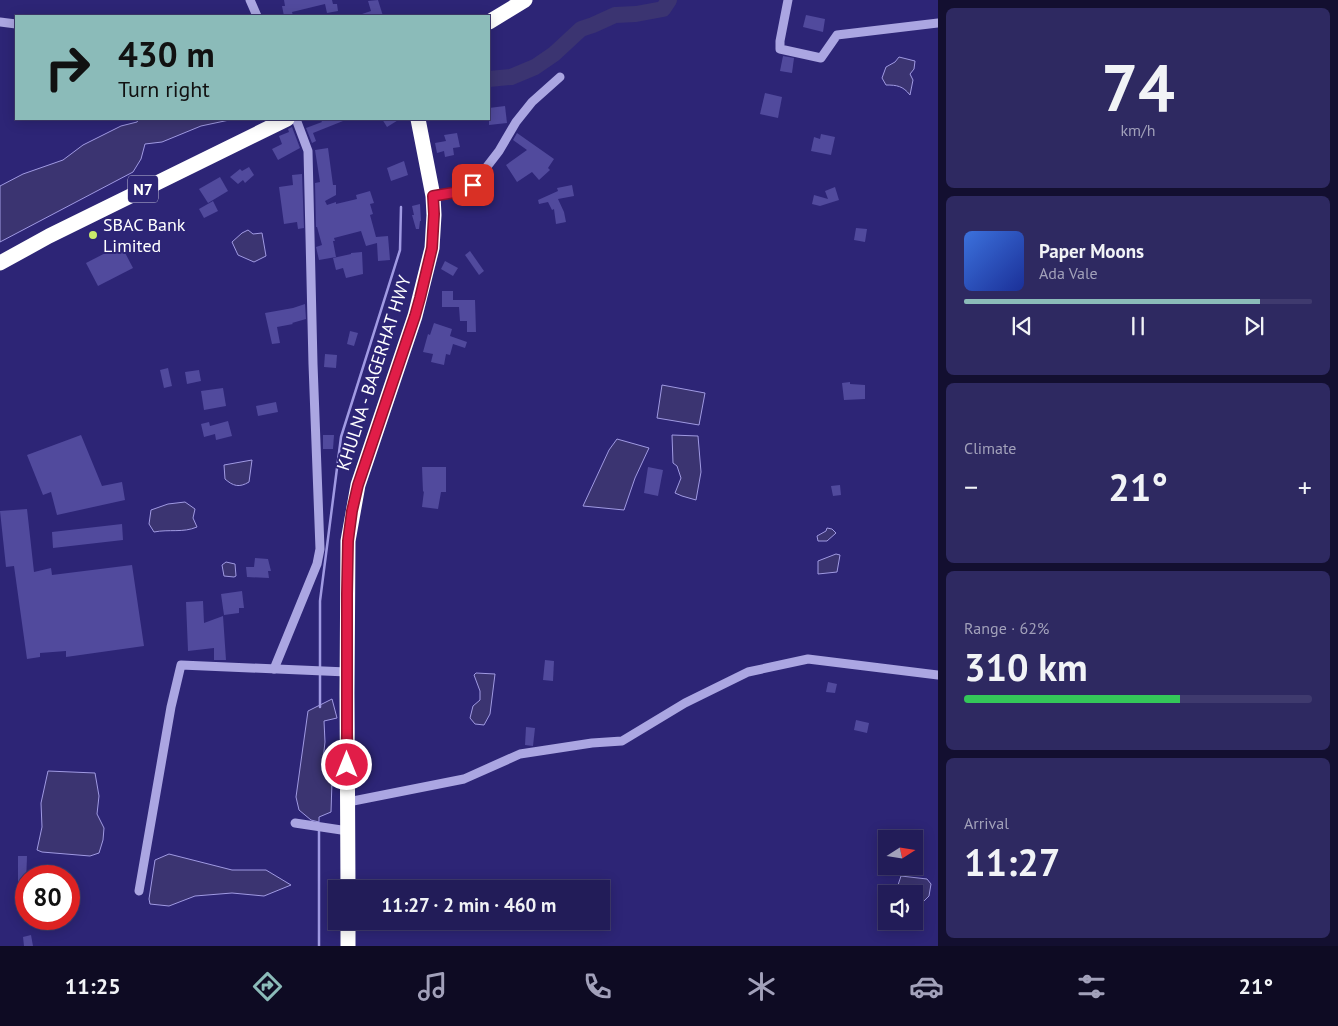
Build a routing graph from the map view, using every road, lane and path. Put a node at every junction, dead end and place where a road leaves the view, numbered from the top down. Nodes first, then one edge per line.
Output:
1 (250, 0) edge
2 (525, 0) edge
3 (788, 0) edge
4 (506, 10) junction
5 (257, 15) edge
6 (490, 15) edge
7 (490, 21) edge
8 (0, 22) edge
9 (938, 23) edge
10 (15, 24) edge
11 (560, 77) dead end
12 (285, 120) edge
13 (296, 120) edge
14 (418, 120) edge
15 (433, 196) junction
16 (0, 263) edge
17 (274, 669) junction
18 (347, 672) junction
19 (938, 675) edge
20 (348, 802) junction
21 (295, 823) dead end
22 (348, 831) junction
23 (348, 880) edge
24 (139, 891) dead end
25 (348, 930) edge
26 (348, 946) edge

1 - 5 street
2 - 4 highway
3 - 9 street
4 - 6 highway
4 - 7 highway
8 - 10 street
11 - 15 street
12 - 16 highway, N7
13 - 17 street
14 - 15 highway, KHULNA - BAGERHAT HWY
15 - 18 highway, KHULNA - BAGERHAT HWY
17 - 18 street
17 - 24 street
18 - 20 highway, KHULNA - BAGERHAT HWY
19 - 20 street
20 - 22 highway, KHULNA - BAGERHAT HWY
21 - 22 street
22 - 23 highway, KHULNA - BAGERHAT HWY
25 - 26 highway

